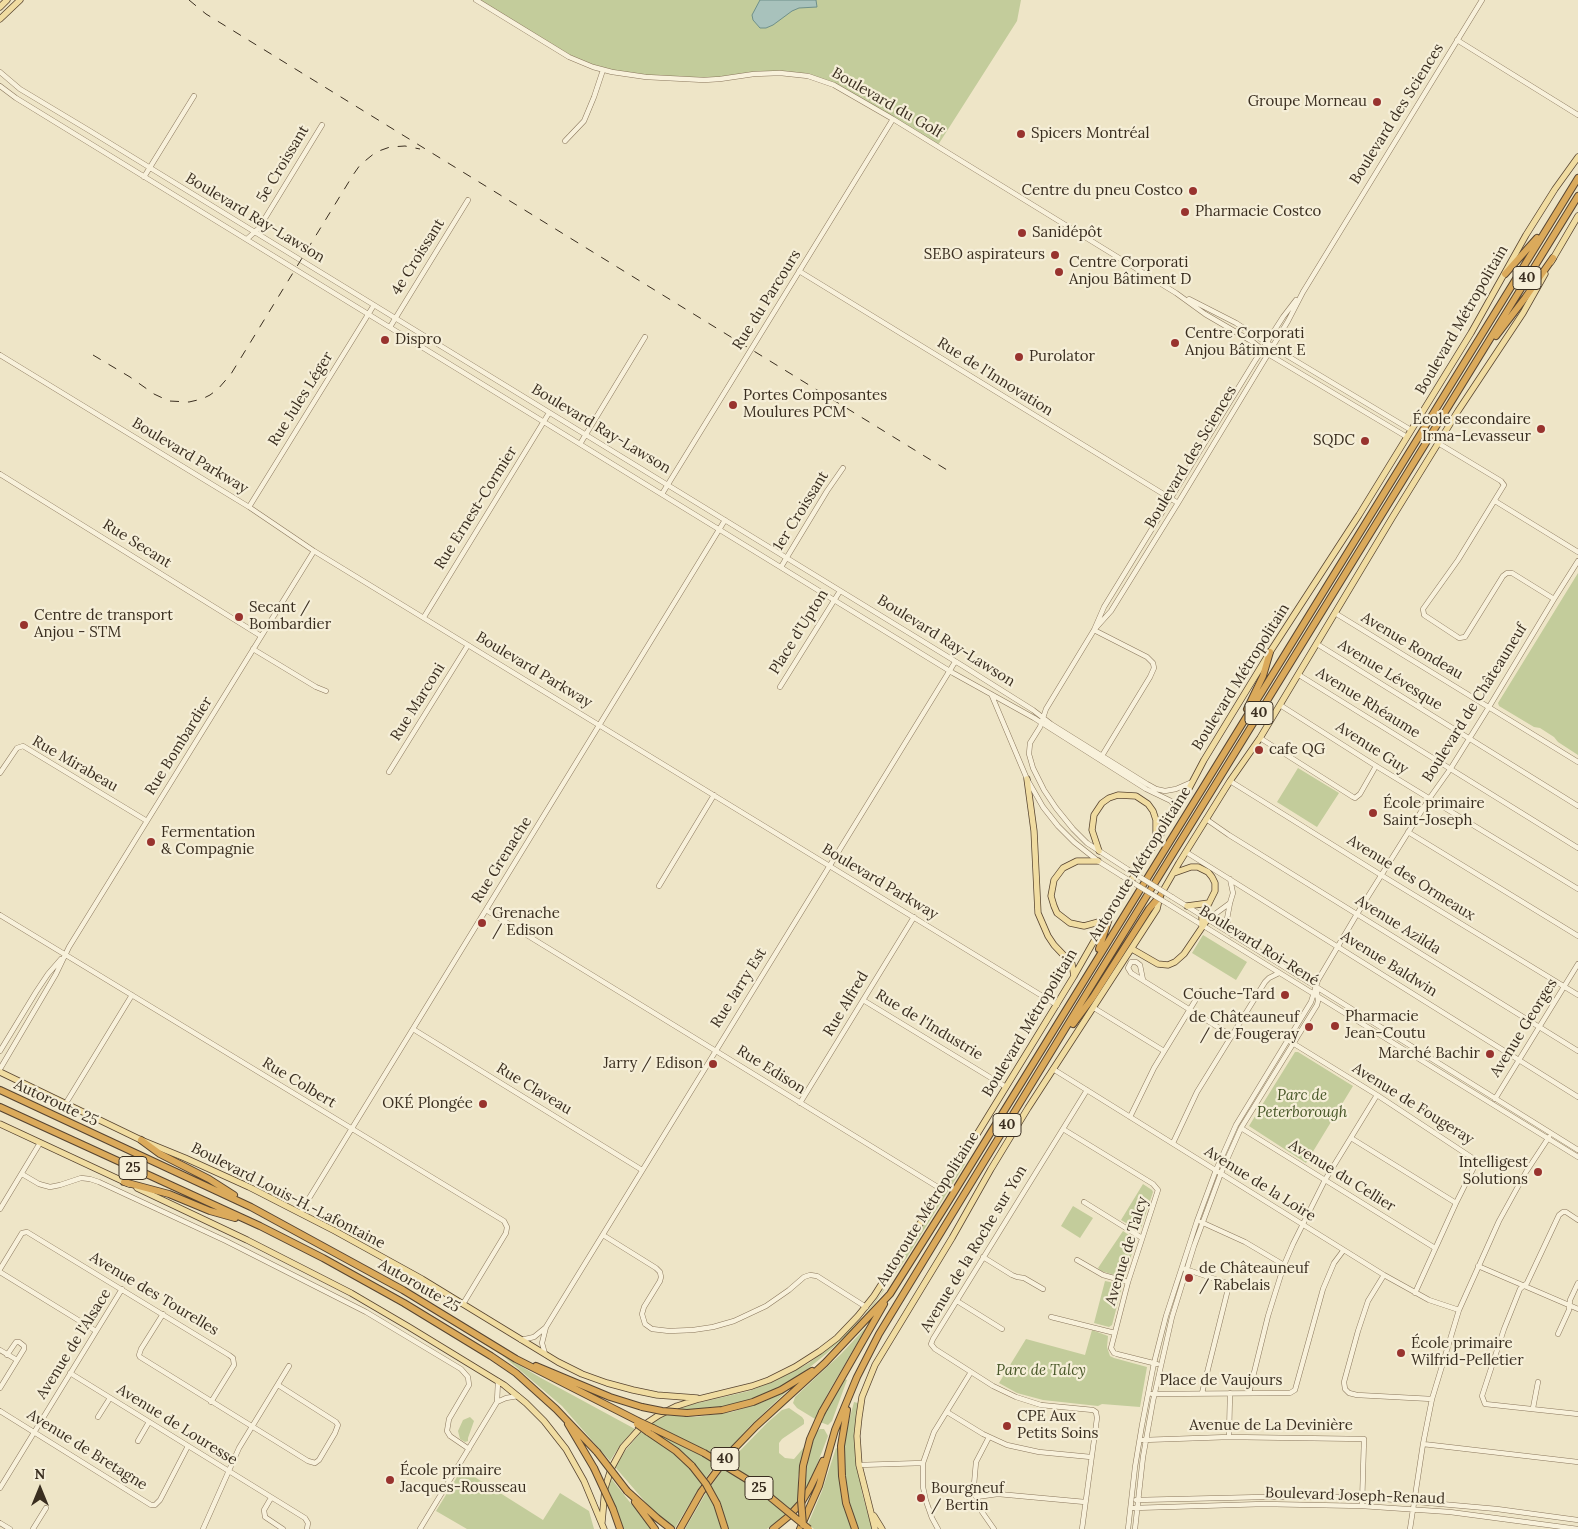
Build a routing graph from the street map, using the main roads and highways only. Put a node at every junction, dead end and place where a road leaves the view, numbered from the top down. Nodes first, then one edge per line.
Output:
1 (7, 0) edge
2 (20, 0) edge
3 (0, 7) edge
4 (0, 19) edge
5 (1578, 157) edge
6 (1578, 178) edge
7 (1578, 196) edge
8 (1578, 216) edge
9 (1548, 226) junction
10 (1553, 258) junction
11 (1505, 274) junction
12 (1477, 360) junction
13 (1270, 652) junction
14 (1237, 730) junction
15 (1027, 779) road end
16 (1156, 840) junction
17 (1099, 851) road end
18 (1098, 861) road end
19 (1174, 872) junction
20 (1160, 896) junction
21 (1209, 903) junction
22 (1186, 906) road end
23 (1112, 912) junction
24 (1106, 920) junction
25 (1132, 949) junction
26 (1092, 967) junction
27 (1074, 976) junction
28 (1054, 1049) junction
29 (0, 1071) edge
30 (0, 1089) edge
31 (2, 1108) edge
32 (0, 1124) edge
33 (142, 1140) junction
34 (124, 1182) junction
35 (251, 1207) junction
36 (260, 1226) junction
37 (890, 1294) junction
38 (506, 1354) junction
39 (826, 1363) junction
40 (850, 1396) junction
41 (699, 1399) junction
42 (565, 1418) junction
43 (651, 1430) junction
44 (835, 1430) junction
45 (627, 1491) junction
46 (871, 1511) junction
47 (602, 1522) junction
48 (604, 1529) edge
49 (620, 1529) edge
50 (655, 1529) edge
51 (671, 1529) edge
52 (680, 1529) edge
53 (725, 1529) edge
54 (772, 1529) edge
55 (802, 1529) edge
56 (809, 1529) edge
57 (855, 1529) edge
58 (875, 1529) edge
59 (882, 1529) edge

1 - 3 main road
2 - 4 main road
5 - 11 main road, Boulevard Métropolitain
6 - 9 highway, Autoroute Métropolitaine / 40
7 - 12 highway, Autoroute Métropolitaine / 40
8 - 10 main road
9 - 11 highway
9 - 14 highway, Autoroute Métropolitaine / 40
10 - 12 highway
10 - 19 main road
11 - 13 main road, Boulevard Métropolitain
12 - 28 highway, Autoroute Métropolitaine / 40
13 - 14 highway
13 - 16 main road, Boulevard Métropolitain
14 - 26 highway, Autoroute Métropolitaine / 40
15 - 27 main road
16 - 17 main road
16 - 23 main road, Boulevard Métropolitain
18 - 24 main road
19 - 20 main road
19 - 21 main road
20 - 25 main road
20 - 28 highway
21 - 22 main road
21 - 25 main road
23 - 24 main road, Boulevard Métropolitain
23 - 26 highway
24 - 27 main road, Boulevard Métropolitain
25 - 46 main road
26 - 37 highway, Autoroute Métropolitaine / 40
27 - 41 main road, Boulevard Métropolitain
28 - 40 highway, Autoroute Métropolitaine / 40
29 - 33 main road, Boulevard Louis-H.-Lafontaine
30 - 35 highway, Autoroute 25 / 25
31 - 36 highway, Autoroute 25 / 25
32 - 34 main road
33 - 35 highway
33 - 41 main road, Boulevard Louis-H.-Lafontaine
34 - 36 highway
34 - 47 main road
35 - 38 highway, Autoroute 25 / 25
36 - 42 highway, Autoroute 25 / 25
37 - 39 highway, Autoroute Métropolitaine / 40
37 - 55 highway, bridge
38 - 39 highway, bridge
38 - 43 highway, Autoroute 25 / 25, bridge
39 - 52 highway, Autoroute Métropolitaine / 40
40 - 44 highway, Autoroute Métropolitaine / 40
40 - 57 highway
41 - 47 main road, Boulevard Métropolitain
42 - 45 highway, Autoroute 25 / 25, bridge
42 - 49 highway, bridge
43 - 53 highway, bridge
43 - 56 highway, Autoroute 25 / 25, bridge
44 - 54 highway
44 - 55 highway, Autoroute Métropolitaine / 40
45 - 50 highway, Autoroute 25 / 25
45 - 51 highway
46 - 58 main road
46 - 59 main road
47 - 48 main road

